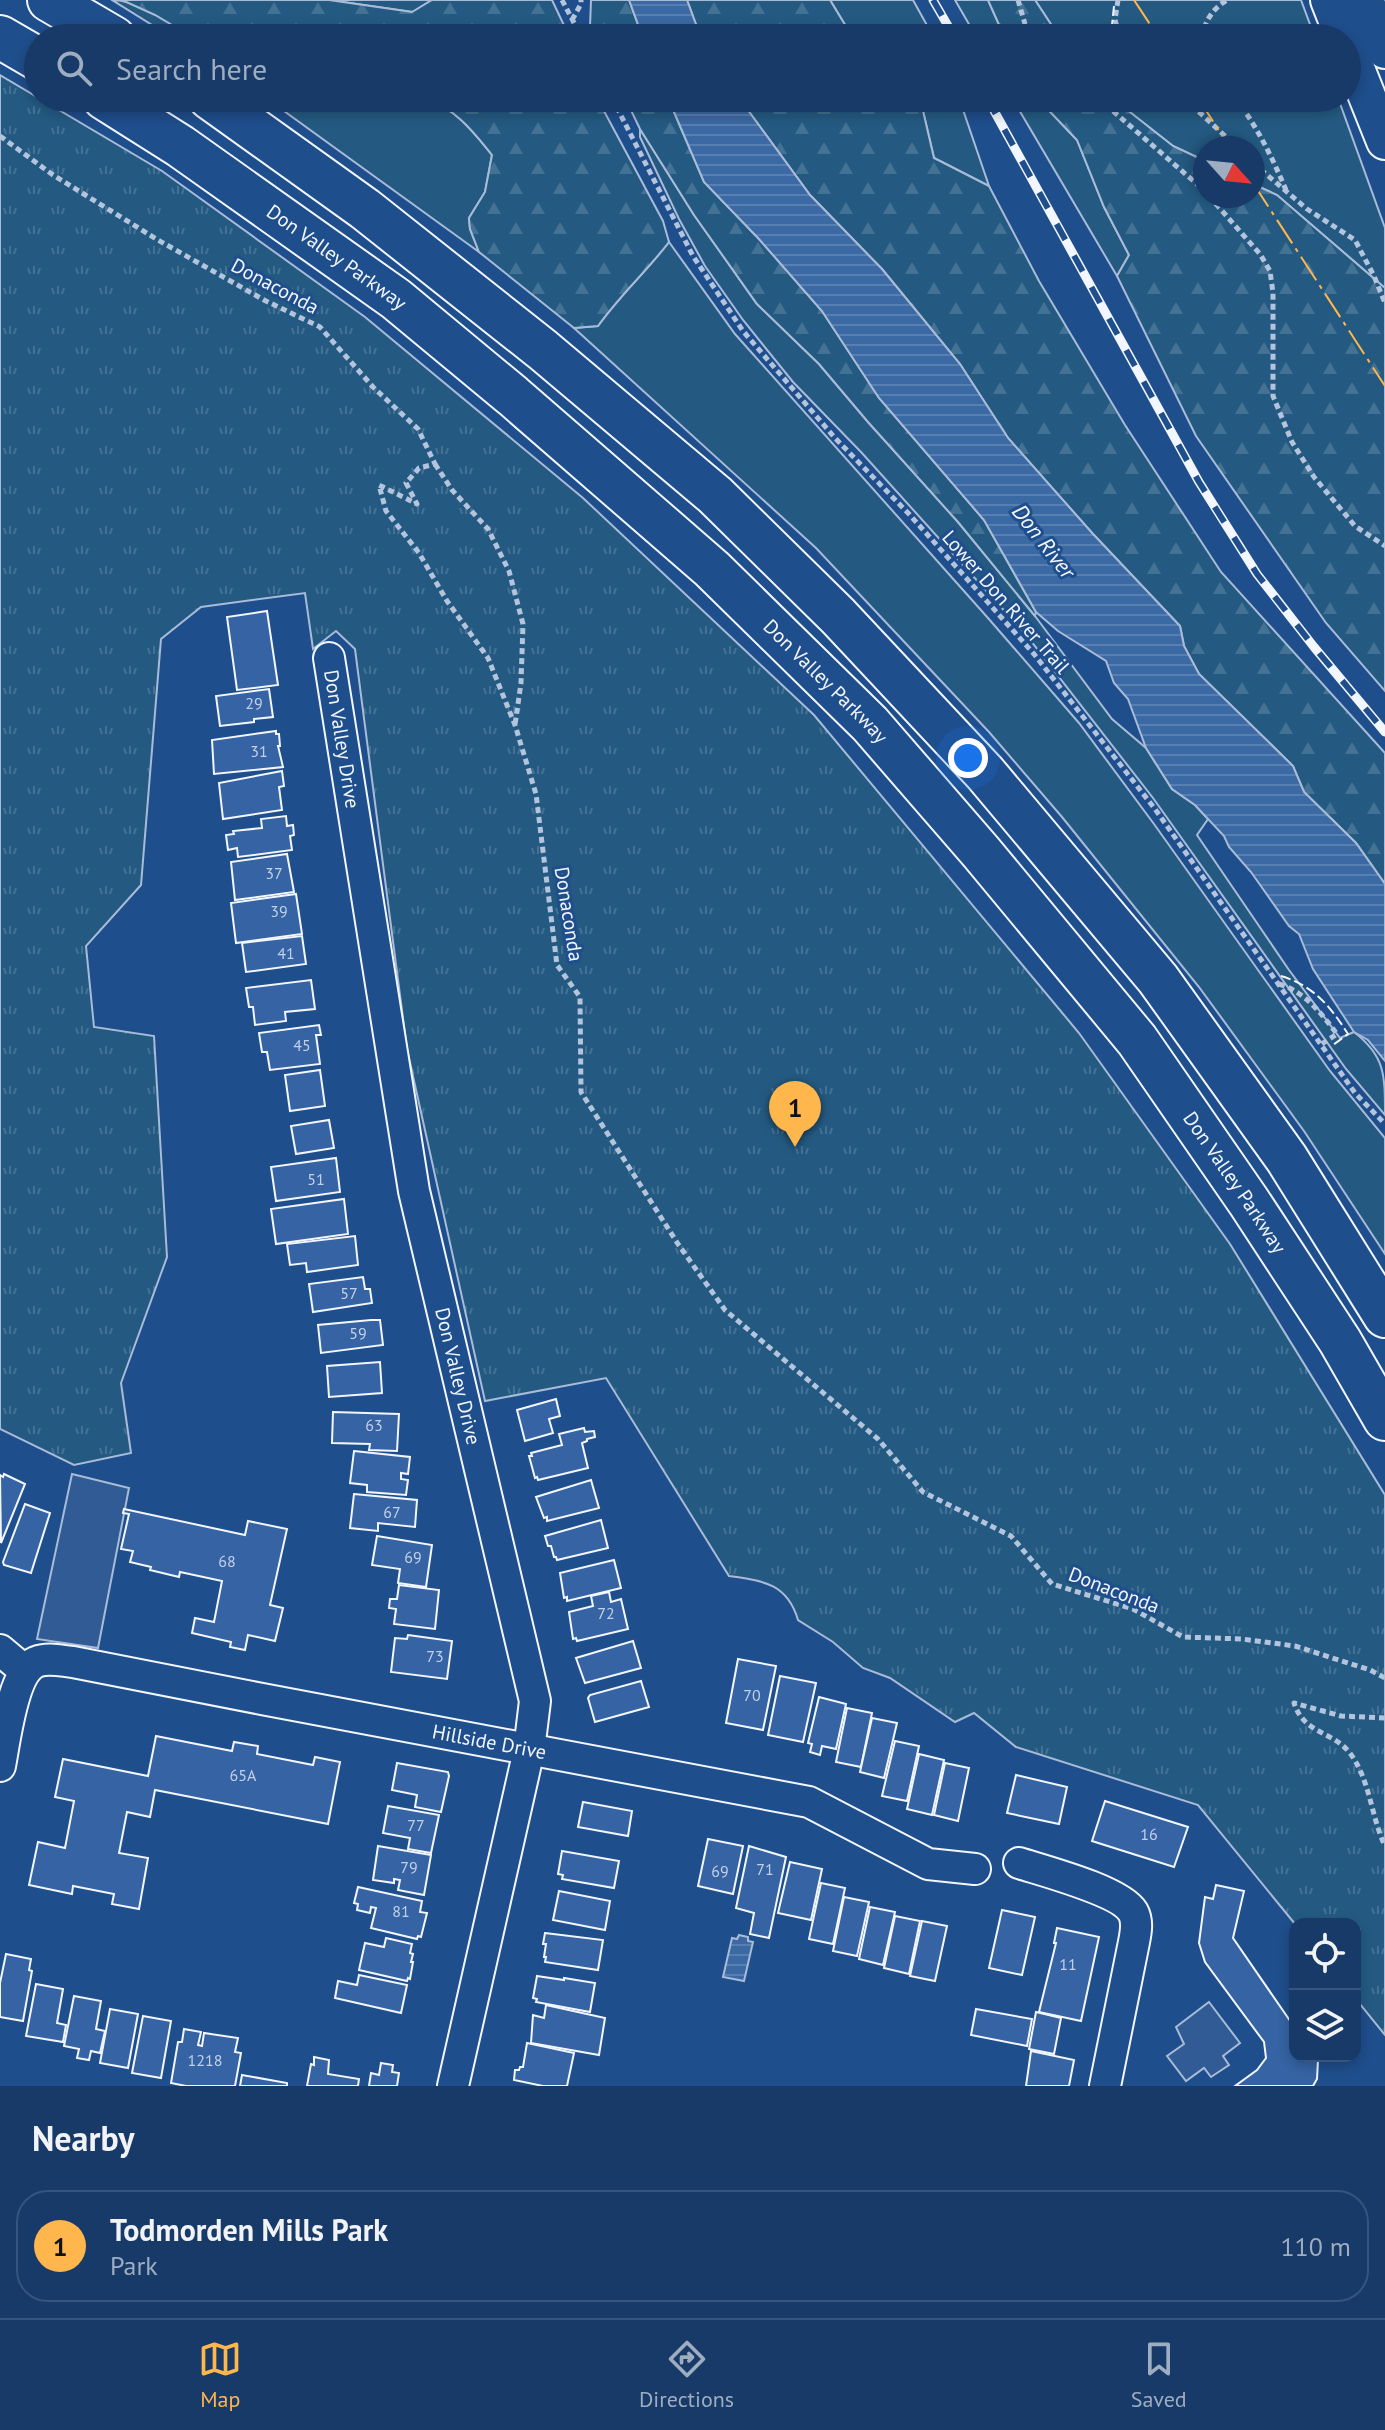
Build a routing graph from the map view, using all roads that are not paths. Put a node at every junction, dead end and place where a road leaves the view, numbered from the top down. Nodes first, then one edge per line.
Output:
1 (49, 0) edge
2 (1329, 0) edge
3 (1365, 0) edge
4 (90, 24) edge
5 (1338, 24) edge
6 (0, 37) edge
7 (1385, 50) edge
8 (24, 51) edge
9 (1361, 81) edge
10 (126, 112) edge
11 (230, 112) edge
12 (1385, 141) edge
13 (329, 658) dead end
14 (1385, 1316) edge
15 (1385, 1419) edge
16 (0, 1650) edge
17 (25, 1671) junction
18 (529, 1750) junction
19 (0, 1766) edge
20 (1019, 1863) dead end
21 (975, 1869) dead end
22 (453, 2086) edge
23 (1105, 2086) edge

1 - 4 highway
2 - 5 main road
3 - 7 main road
6 - 8 highway
9 - 12 main road
10 - 15 highway, Don Valley Parkway
11 - 14 highway
13 - 18 street, Don Valley Drive
16 - 17 street
17 - 18 street, Hillside Drive
17 - 19 street
18 - 21 street, Hillside Drive
18 - 22 street, Don Valley Drive
20 - 23 street

